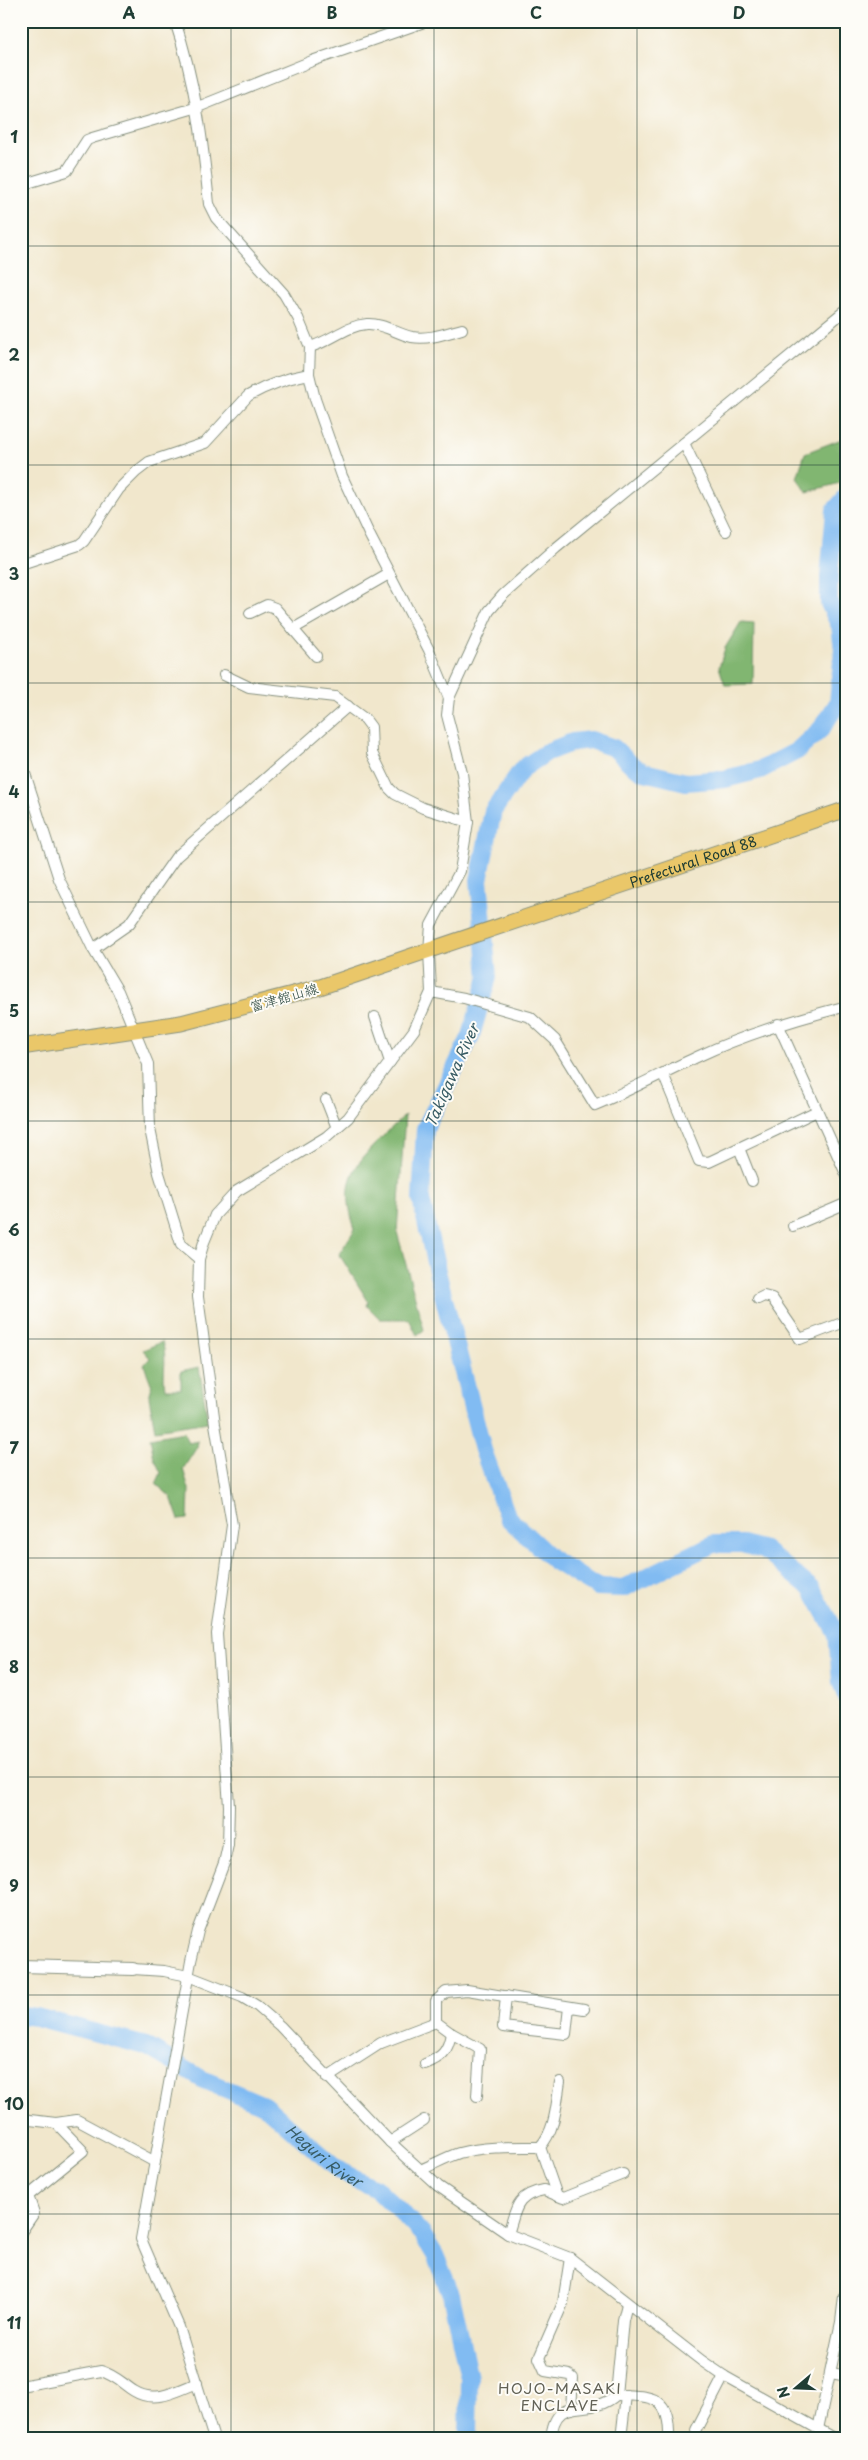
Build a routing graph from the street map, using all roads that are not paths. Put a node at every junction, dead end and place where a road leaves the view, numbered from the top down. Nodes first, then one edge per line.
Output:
1 (174, 21) edge
2 (426, 21) edge
3 (198, 107) junction
4 (21, 185) edge
5 (847, 309) edge
6 (462, 329) dead end
7 (310, 347) junction
8 (309, 374) junction
9 (684, 443) junction
10 (726, 531) dead end
11 (21, 564) edge
12 (389, 574) junction
13 (250, 613) dead end
14 (293, 629) junction
15 (316, 656) dead end
16 (224, 675) dead end
17 (449, 698) junction
18 (348, 706) junction
19 (21, 761) edge
20 (847, 809) edge
21 (468, 822) junction
22 (538, 914) joint
23 (94, 949) junction
24 (429, 951) junction
25 (430, 992) junction
26 (847, 1006) edge
27 (375, 1017) dead end
28 (778, 1024) junction
29 (134, 1030) junction
30 (21, 1047) edge
31 (390, 1062) junction
32 (663, 1074) junction
33 (326, 1100) dead end
34 (817, 1111) junction
35 (337, 1128) junction
36 (739, 1148) junction
37 (847, 1176) edge
38 (752, 1182) dead end
39 (847, 1203) edge
40 (793, 1226) dead end
41 (200, 1259) junction
42 (758, 1299) dead end
43 (847, 1321) edge
44 (21, 1966) edge
45 (133, 1968) joint
46 (188, 1976) junction
47 (506, 1996) junction
48 (569, 2006) junction
49 (584, 2009) dead end
50 (436, 2022) junction
51 (451, 2034) junction
52 (425, 2064) dead end
53 (327, 2078) junction
54 (560, 2082) dead end
55 (477, 2096) dead end
56 (21, 2119) edge
57 (424, 2120) dead end
58 (56, 2123) junction
59 (390, 2142) junction
60 (540, 2147) junction
61 (155, 2162) junction
62 (420, 2170) junction
63 (623, 2174) dead end
64 (557, 2196) junction
65 (21, 2232) edge
66 (508, 2234) junction
67 (570, 2258) junction
68 (847, 2293) edge
69 (627, 2304) junction
70 (844, 2323) edge
71 (831, 2373) junction
72 (724, 2376) junction
73 (847, 2376) edge
74 (197, 2383) junction
75 (21, 2386) edge
76 (621, 2395) junction
77 (571, 2409) junction
78 (818, 2429) junction
79 (696, 2430) dead end
80 (214, 2439) edge
81 (551, 2439) edge
82 (621, 2439) edge
83 (668, 2439) edge
84 (836, 2439) edge

1 - 3 street
2 - 3 street
3 - 4 street
3 - 7 street
5 - 9 street
6 - 7 street
7 - 8 street
8 - 11 street
8 - 12 street
9 - 10 street
9 - 17 street
12 - 14 street
12 - 17 street
13 - 14 street
14 - 15 street
16 - 18 street
17 - 21 street
18 - 21 street
18 - 23 street
19 - 23 street
20 - 22 main road, Prefectural Road 88
21 - 24 street
22 - 24 main road, 富津館山線
23 - 29 street
24 - 25 street
24 - 29 main road, 富津館山線
25 - 31 street
25 - 32 street
26 - 28 street
27 - 31 street
28 - 32 street
28 - 34 street
29 - 30 main road, 富津館山線
29 - 41 street
31 - 35 street
32 - 36 street
33 - 35 street
34 - 36 street
34 - 37 street
35 - 41 street
36 - 38 street
39 - 40 street
41 - 46 street
42 - 43 street
44 - 45 street
45 - 46 street
46 - 53 street
46 - 61 street
47 - 48 street
47 - 48 street
47 - 50 street
48 - 49 street
50 - 51 street
50 - 53 street
51 - 52 street
51 - 55 street
53 - 59 street
54 - 60 street
56 - 58 street
57 - 59 street
58 - 61 street
58 - 65 street
59 - 62 street
60 - 62 street
60 - 64 street
61 - 74 street
62 - 66 street
63 - 64 street
64 - 66 street
66 - 67 street
67 - 69 street
67 - 77 street
68 - 70 street
69 - 72 street
69 - 76 street
70 - 71 street
71 - 73 street
71 - 78 street
72 - 78 street
72 - 79 street
74 - 75 street
74 - 80 street
76 - 77 street
76 - 82 street
76 - 83 street
77 - 81 street
78 - 84 street

